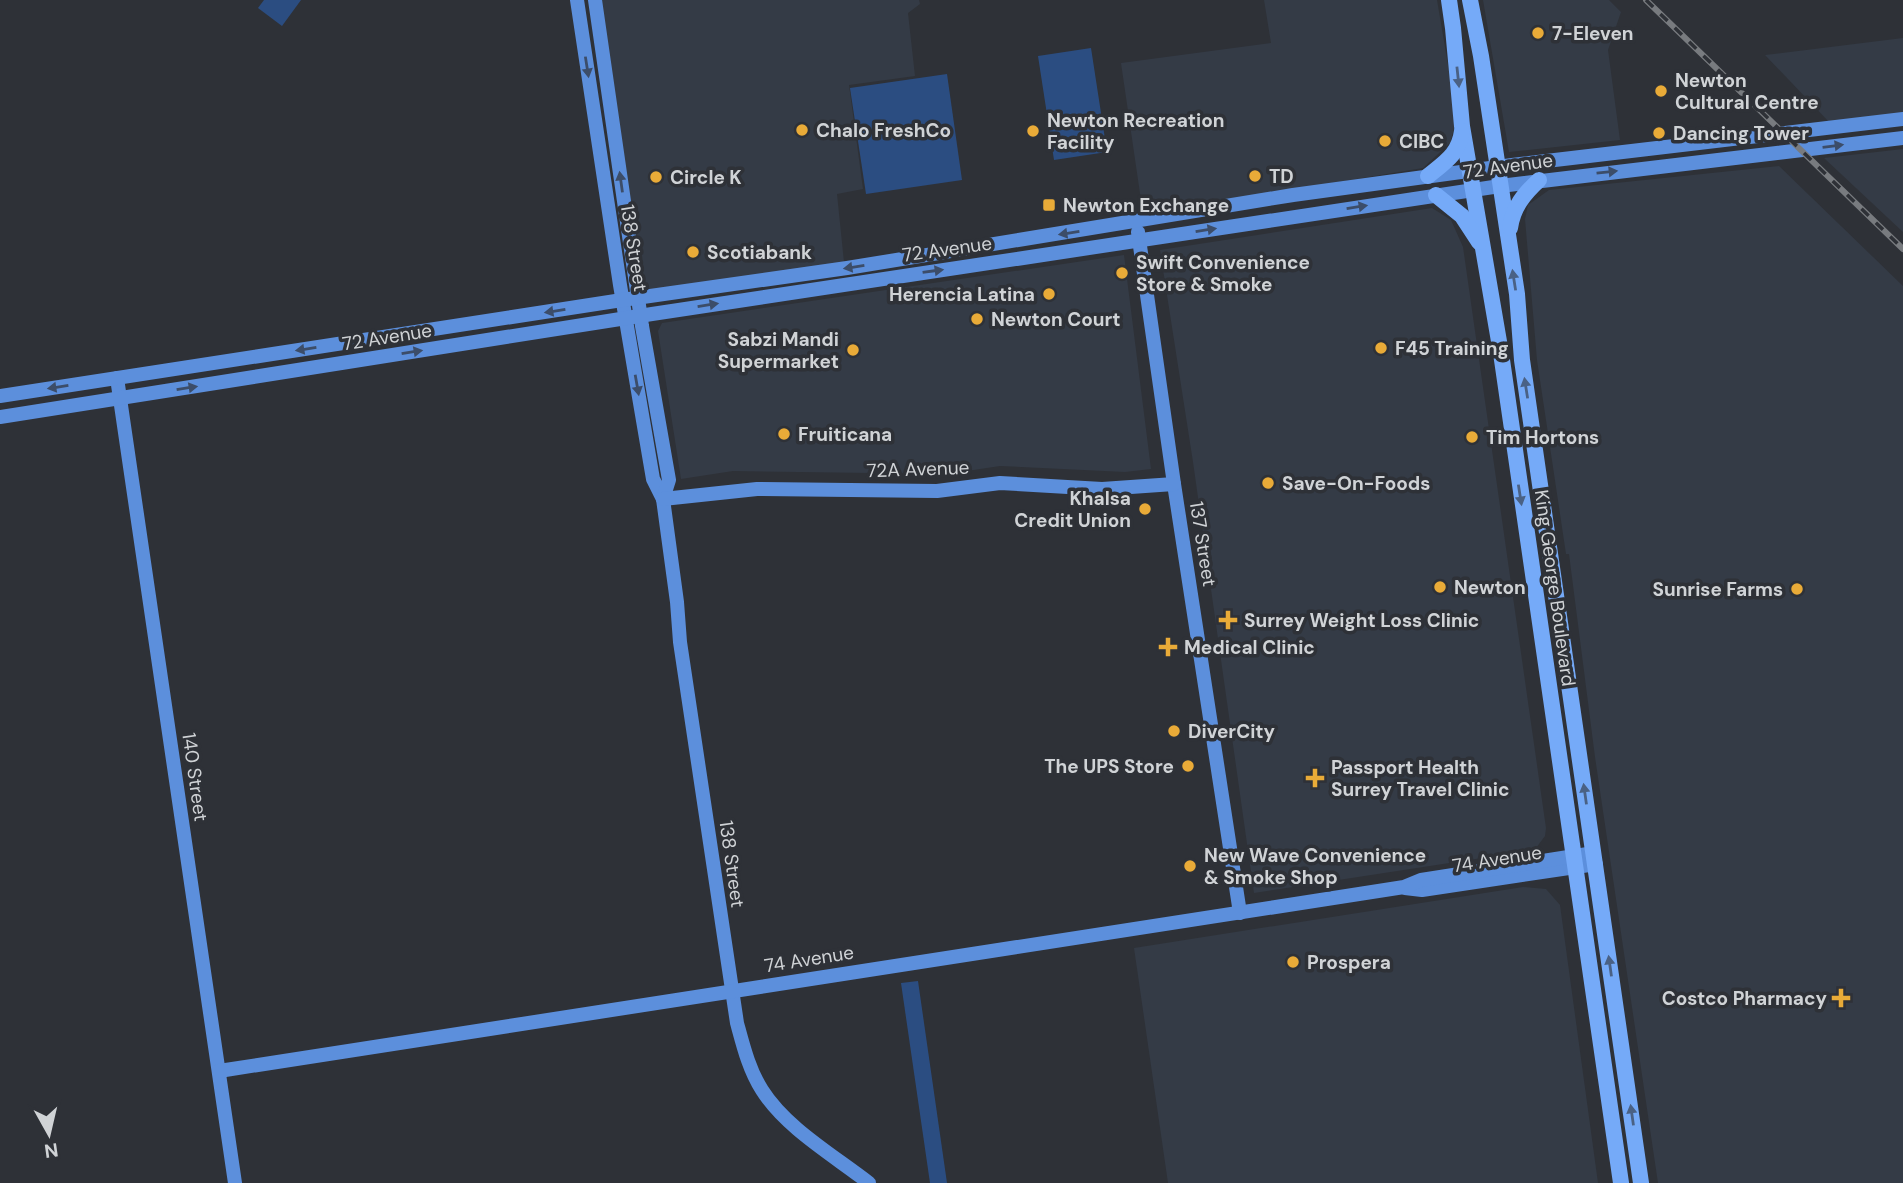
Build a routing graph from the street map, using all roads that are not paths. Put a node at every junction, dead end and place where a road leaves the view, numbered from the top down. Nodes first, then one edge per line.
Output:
1 (577, 0) edge
2 (595, 0) edge
3 (1448, 0) edge
4 (1470, 0) edge
5 (1903, 119) edge
6 (1462, 125) junction
7 (1903, 138) edge
8 (1498, 167) junction
9 (1470, 171) junction
10 (1429, 176) junction
11 (1539, 180) junction
12 (1500, 186) junction
13 (1474, 190) junction
14 (1436, 195) junction
15 (1136, 222) junction
16 (1508, 237) junction
17 (1139, 241) junction
18 (1482, 247) junction
19 (638, 298) junction
20 (622, 300) junction
21 (640, 316) junction
22 (625, 318) junction
23 (117, 378) junction
24 (0, 396) edge
25 (120, 399) junction
26 (0, 417) edge
27 (1174, 484) junction
28 (663, 499) junction
29 (1536, 605) junction
30 (1576, 735) junction
31 (1595, 858) junction
32 (1574, 861) junction
33 (1240, 913) junction
34 (731, 991) junction
35 (219, 1071) junction
36 (235, 1183) edge
37 (869, 1183) edge
38 (1621, 1183) edge
39 (1641, 1183) edge

1 -> 20 main road, 138 Street
19 -> 2 main road, 138 Street
3 -> 6 main road, King George Boulevard
4 - 8 main road, King George Boulevard
5 - 8 main road, 72 Avenue
6 - 9 main road, King George Boulevard
6 - 10 main road
11 -> 7 main road, 72 Avenue
8 - 9 main road, 72 Avenue
8 - 12 main road, King George Boulevard
9 - 10 main road, 72 Avenue
9 - 13 main road, King George Boulevard
10 - 15 main road, 72 Avenue
11 - 12 main road, 72 Avenue
11 - 16 main road
12 - 13 main road, 72 Avenue
12 - 16 main road, King George Boulevard
13 - 14 main road, 72 Avenue
13 - 18 main road, King George Boulevard
17 -> 14 main road, 72 Avenue
14 - 18 main road
15 - 17 main road, 137 Street
15 -> 19 main road, 72 Avenue
30 -> 16 main road, King George Boulevard
21 -> 17 main road, 72 Avenue
17 - 27 main road, 137 Street
18 -> 29 main road, King George Boulevard
19 - 20 main road, 72 Avenue
19 - 21 main road, 138 Street
20 - 22 main road, 138 Street
20 -> 23 main road, 72 Avenue
21 - 22 main road, 72 Avenue
21 - 28 main road, 138 Street
25 -> 22 main road, 72 Avenue
22 -> 28 main road, 138 Street
23 -> 24 main road, 72 Avenue
23 - 25 main road, 140 Street
25 - 26 main road, 72 Avenue
25 - 35 main road, 140 Street
27 - 28 main road, 72A Avenue
27 - 33 main road, 137 Street
28 - 34 main road, 138 Street
29 - 30 main road
29 - 32 main road, King George Boulevard
31 -> 30 main road, King George Boulevard
31 - 32 main road, 74 Avenue
39 -> 31 main road, King George Boulevard
32 - 33 main road, 74 Avenue
32 - 38 main road, King George Boulevard
33 - 34 main road, 74 Avenue
34 - 35 main road, 74 Avenue
34 - 37 main road, 138 Street
35 - 36 main road, 140 Street

